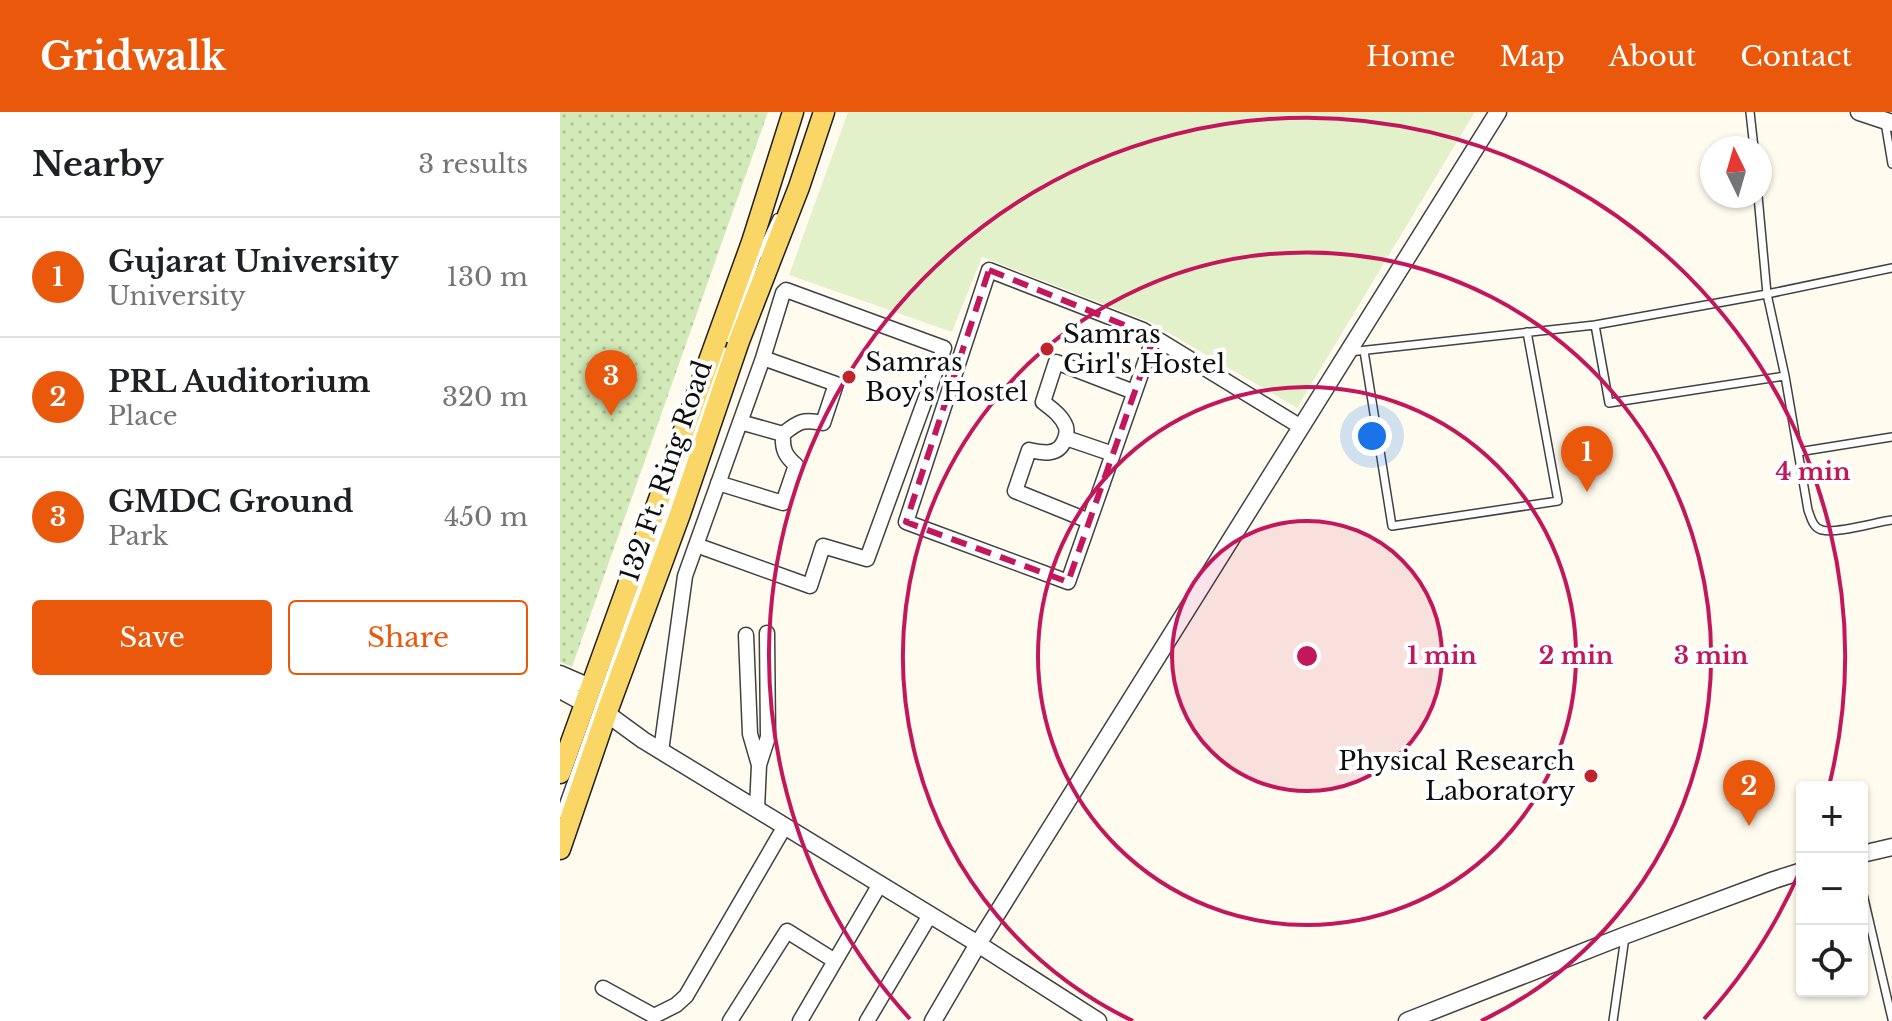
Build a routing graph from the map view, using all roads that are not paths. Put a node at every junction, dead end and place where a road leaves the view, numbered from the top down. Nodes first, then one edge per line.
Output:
1 (793, 112) edge
2 (800, 112) edge
3 (817, 112) edge
4 (824, 112) edge
5 (1498, 112) edge
6 (1750, 112) edge
7 (1859, 112) edge
8 (1888, 122) edge
9 (1753, 136) edge
10 (1892, 164) edge
11 (1759, 208) edge
12 (755, 267) junction
13 (1892, 268) edge
14 (1767, 294) junction
15 (1595, 325) junction
16 (1527, 332) junction
17 (1154, 337) junction
18 (1356, 352) junction
19 (763, 358) junction
20 (1785, 376) junction
21 (1134, 392) junction
22 (740, 422) junction
23 (1301, 427) junction
24 (783, 434) junction
25 (1892, 437) edge
26 (1066, 438) junction
27 (1798, 452) junction
28 (1113, 454) junction
29 (718, 483) junction
30 (1892, 520) edge
31 (1089, 521) junction
32 (696, 545) junction
33 (767, 633) dead end
34 (746, 635) dead end
35 (560, 674) edge
36 (560, 690) edge
37 (587, 695) junction
38 (606, 713) junction
39 (661, 751) junction
40 (759, 765) junction
41 (560, 773) edge
42 (757, 809) junction
43 (560, 814) edge
44 (785, 826) junction
45 (1892, 847) edge
46 (560, 849) edge
47 (1866, 853) edge
48 (1796, 873) edge
49 (880, 884) junction
50 (930, 915) junction
51 (1868, 916) edge
52 (1626, 935) junction
53 (978, 944) junction
54 (835, 961) junction
55 (603, 988) dead end
56 (1892, 1019) edge
57 (730, 1021) edge
58 (800, 1021) edge
59 (867, 1021) edge
60 (933, 1021) edge
61 (1098, 1021) edge
62 (1407, 1021) edge
63 (1613, 1021) edge

1 - 37 main road, 132 Ft. Ring Road
2 - 12 lane
3 - 12 lane
4 - 38 main road, 132 Ft. Ring Road
5 - 18 street
6 - 9 lane
7 - 8 street
8 - 10 lane
11 - 14 lane
12 - 43 lane
13 - 14 lane
14 - 15 lane
14 - 20 lane
15 - 16 lane
15 - 20 lane
16 - 18 lane
16 - 18 lane
17 - 21 street
17 - 23 street
17 - 31 street
18 - 23 street
19 - 22 street
19 - 24 street
19 - 32 street
20 - 27 lane
21 - 26 street
21 - 28 street
22 - 24 street
22 - 29 street
23 - 53 street
24 - 29 street
25 - 27 lane
26 - 28 street
26 - 31 street
27 - 30 lane
28 - 31 street
29 - 32 street
32 - 39 street
33 - 40 street
34 - 40 street
35 - 37 street
36 - 37 street
37 - 41 main road, 132 Ft. Ring Road
38 - 39 street
38 - 46 main road, 132 Ft. Ring Road
39 - 42 street
40 - 42 street
42 - 44 street
44 - 49 street
44 - 55 street
45 - 47 street
48 - 52 street
49 - 50 street
49 - 54 street
50 - 53 street
50 - 59 street
51 - 56 lane
52 - 62 street
52 - 63 lane
53 - 60 street
53 - 61 street
54 - 57 street
54 - 58 street

